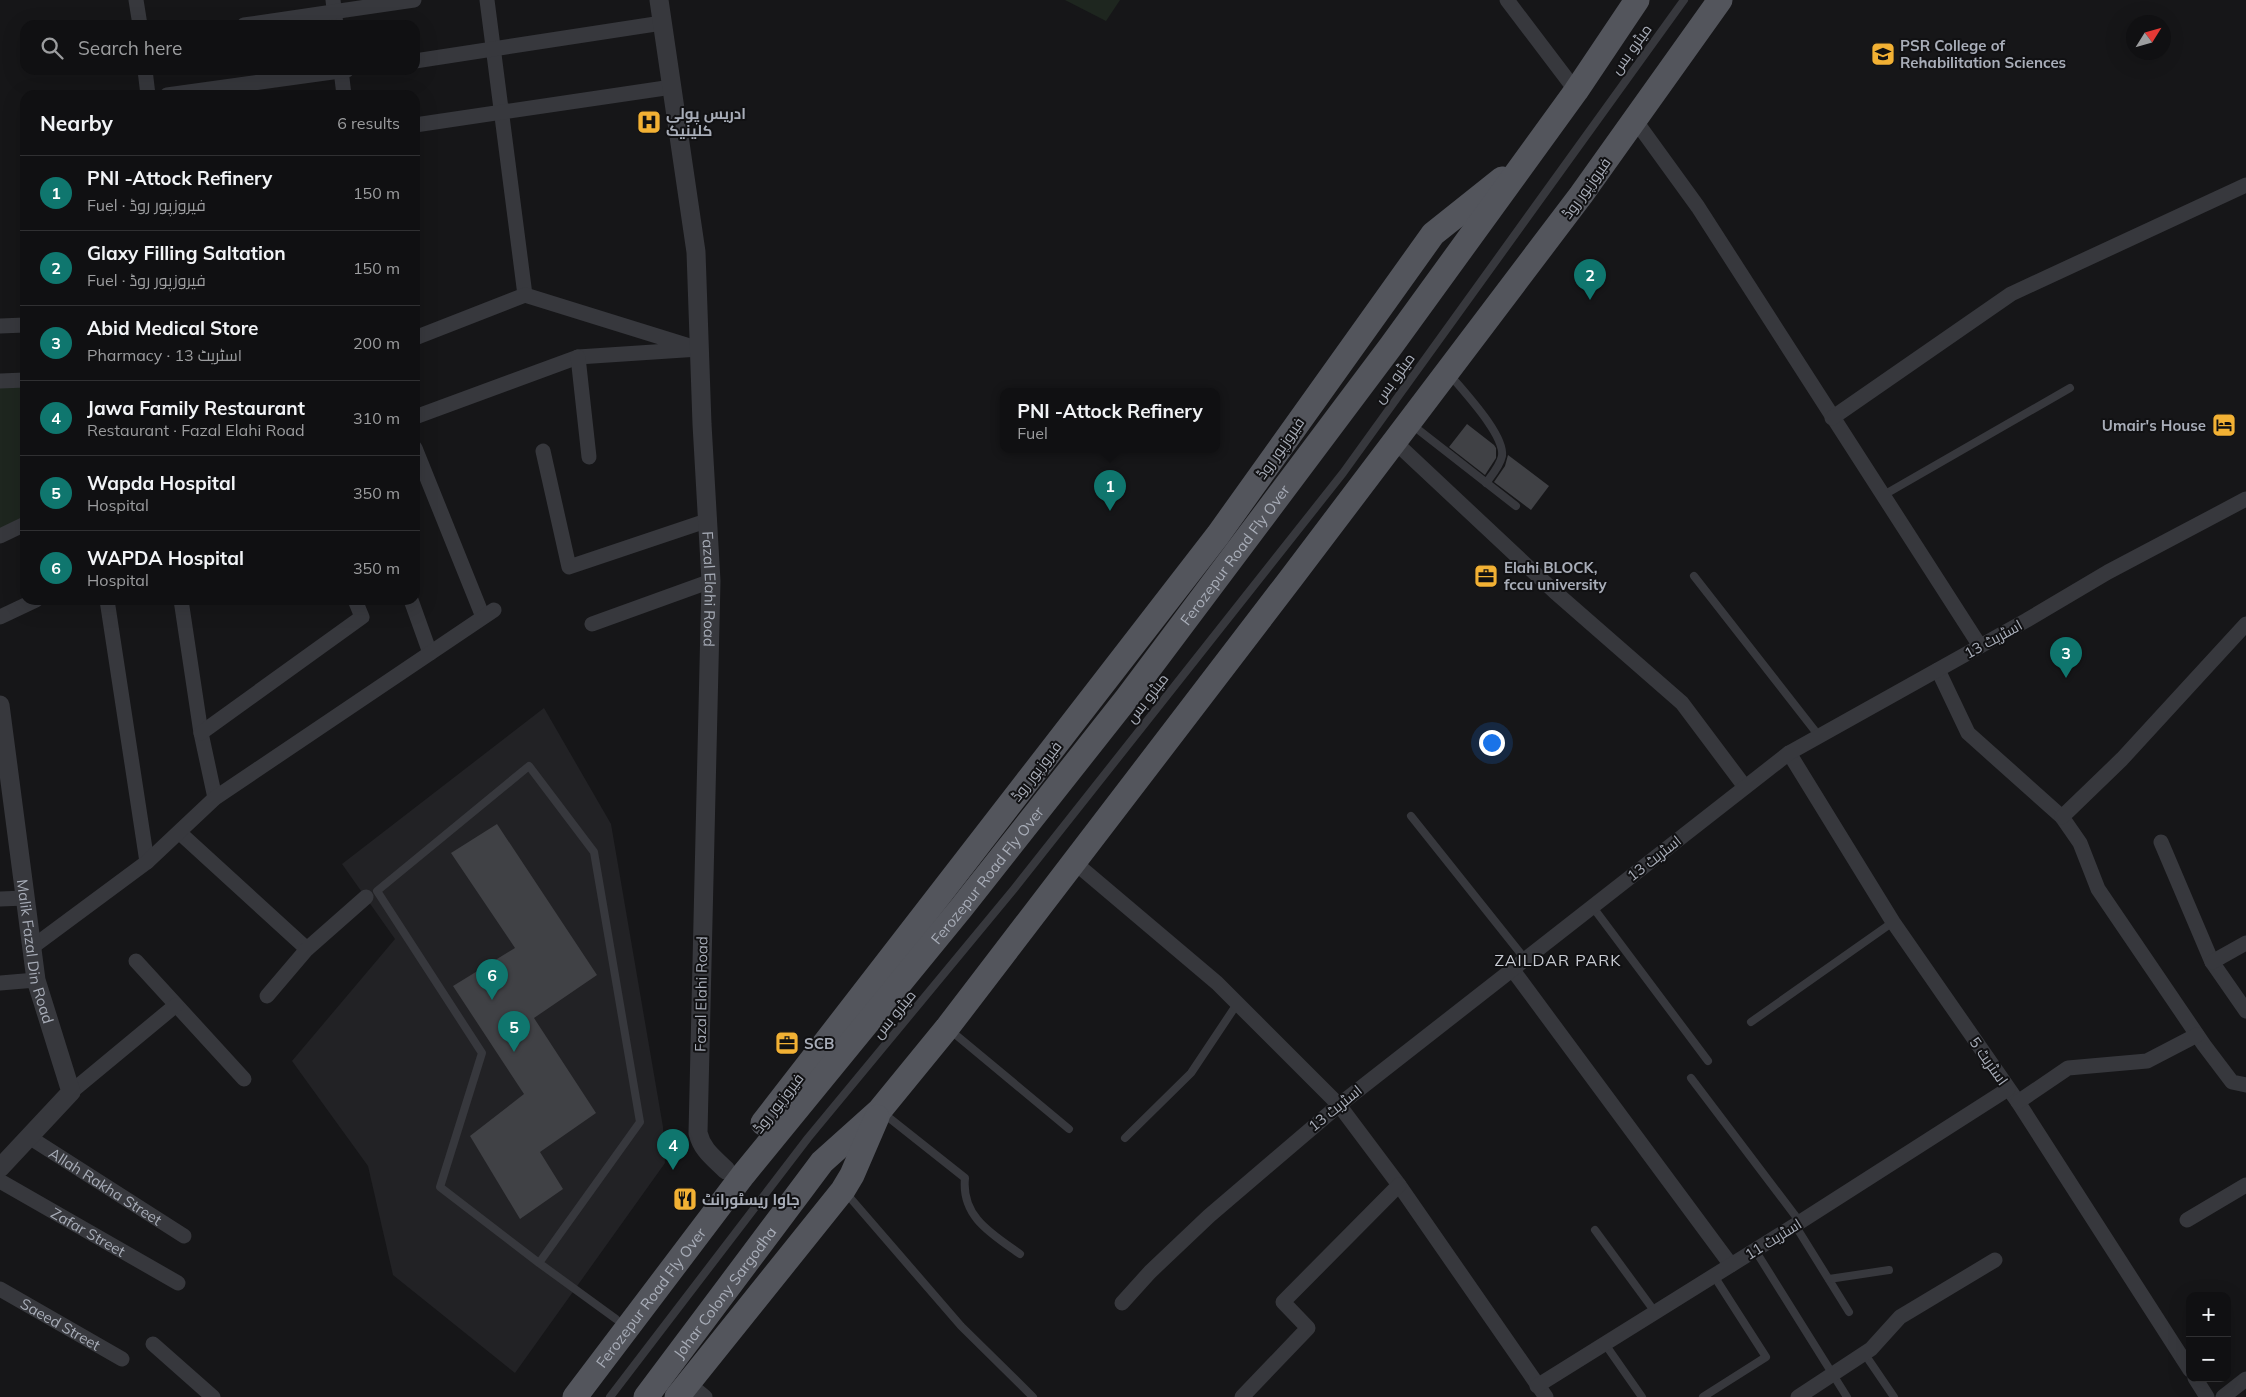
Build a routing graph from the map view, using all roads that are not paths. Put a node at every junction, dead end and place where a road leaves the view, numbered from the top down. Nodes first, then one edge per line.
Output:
1 (136, 0) edge
2 (414, 0) edge
3 (487, 0) edge
4 (659, 0) edge
5 (1507, 0) edge
6 (1637, 0) edge
7 (1684, 0) edge
8 (1720, 0) edge
9 (335, 12) edge
10 (139, 20) edge
11 (279, 20) edge
12 (662, 23) junction
13 (493, 50) junction
14 (420, 60) edge
15 (146, 75) edge
16 (308, 75) edge
17 (343, 75) edge
18 (672, 87) junction
19 (147, 90) edge
20 (202, 90) edge
21 (344, 90) edge
22 (1576, 91) junction
23 (501, 112) junction
24 (1635, 120) junction
25 (420, 124) edge
26 (1526, 159) junction
27 (2246, 185) edge
28 (525, 295) junction
29 (20, 325) edge
30 (0, 326) edge
31 (420, 336) edge
32 (1391, 346) joint
33 (699, 349) junction
34 (578, 357) junction
35 (1448, 372) junction
36 (20, 380) edge
37 (0, 381) edge
38 (2070, 388) dead end
39 (420, 415) edge
40 (1832, 418) junction
41 (1402, 432) junction
42 (543, 451) dead end
43 (589, 457) dead end
44 (420, 459) edge
45 (1486, 483) junction
46 (1882, 496) junction
47 (2246, 499) edge
48 (1516, 506) dead end
49 (709, 520) junction
50 (20, 526) edge
51 (0, 536) edge
52 (1694, 576) dead end
53 (711, 581) junction
54 (25, 605) edge
55 (108, 605) edge
56 (182, 605) edge
57 (357, 605) edge
58 (413, 605) edge
59 (0, 617) edge
60 (592, 624) dead end
61 (2246, 624) edge
62 (1980, 646) junction
63 (430, 653) junction
64 (1938, 670) junction
65 (0, 705) edge
66 (201, 732) junction
67 (1819, 736) junction
68 (1789, 753) junction
69 (1745, 787) junction
70 (215, 798) junction
71 (1411, 816) dead end
72 (2062, 817) junction
73 (180, 833) junction
74 (2161, 842) dead end
75 (147, 862) junction
76 (1074, 862) junction
77 (366, 897) dead end
78 (25, 898) junction
79 (0, 899) edge
80 (1592, 906) junction
81 (1893, 922) junction
82 (2246, 943) edge
83 (31, 948) junction
84 (307, 949) junction
85 (1525, 959) junction
86 (136, 961) dead end
87 (2212, 962) junction
88 (1512, 969) junction
89 (36, 980) junction
90 (0, 983) edge
91 (267, 996) dead end
92 (1237, 1004) junction
93 (176, 1005) junction
94 (2246, 1011) edge
95 (1751, 1022) dead end
96 (947, 1028) junction
97 (2197, 1035) junction
98 (1708, 1061) dead end
99 (1692, 1078) dead end
100 (244, 1079) dead end
101 (2246, 1085) edge
102 (2008, 1089) junction
103 (71, 1092) junction
104 (2018, 1102) junction
105 (1339, 1104) junction
106 (880, 1110) junction
107 (1070, 1129) dead end
108 (29, 1137) junction
109 (1125, 1138) dead end
110 (822, 1162) joint
111 (0, 1168) edge
112 (726, 1170) junction
113 (0, 1181) edge
114 (1399, 1185) junction
115 (2246, 1185) edge
116 (843, 1190) junction
117 (2187, 1220) dead end
118 (1797, 1224) junction
119 (1595, 1230) dead end
120 (184, 1236) dead end
121 (1755, 1250) junction
122 (1020, 1254) dead end
123 (1995, 1260) dead end
124 (540, 1263) junction
125 (1731, 1265) junction
126 (1889, 1270) dead end
127 (1714, 1276) junction
128 (1829, 1279) junction
129 (178, 1283) dead end
130 (0, 1289) edge
131 (1122, 1304) dead end
132 (1656, 1312) junction
133 (1849, 1312) dead end
134 (616, 1319) junction
135 (153, 1344) dead end
136 (1605, 1344) junction
137 (1864, 1353) junction
138 (122, 1359) dead end
139 (2186, 1364) edge
140 (1832, 1375) junction
141 (2246, 1378) edge
142 (2198, 1382) edge
143 (690, 1392) edge
144 (1542, 1394) edge
145 (213, 1397) edge
146 (557, 1397) edge
147 (575, 1397) edge
148 (610, 1397) edge
149 (646, 1397) edge
150 (1033, 1397) edge
151 (1242, 1397) edge
152 (1642, 1397) edge
153 (1703, 1397) edge
154 (1798, 1397) edge
155 (1848, 1397) edge
156 (1894, 1397) edge
157 (2207, 1397) edge
158 (2224, 1397) edge

1 - 10 street
2 - 9 street
3 - 13 street
4 - 12 street, Fazal Elahi Road
5 - 22 street
6 - 22 main road, فیروزپور روڈ
7 - 148 lane, میٹرو بس
8 - 24 main road, فیروزپور روڈ
9 - 11 street
12 - 13 street
12 - 18 street, Fazal Elahi Road
13 - 14 street
13 - 23 street
15 - 19 street
16 - 20 street
17 - 21 street
18 - 23 street
18 - 33 street, Fazal Elahi Road
22 - 26 main road, فیروزپور روڈ
23 - 25 street
23 - 28 street
24 - 35 main road, فیروزپور روڈ
24 - 40 street
26 - 32 main road, فیروزپور روڈ
26 - 112 main road, فیروزپور روڈ
27 - 40 street
28 - 31 street
28 - 33 street
29 - 30 street
32 - 147 main road, Ferozepur Road Fly Over
33 - 34 street
33 - 49 street, Fazal Elahi Road
34 - 39 street
34 - 43 street
35 - 41 main road, فیروزپور روڈ
35 - 45 lane
36 - 37 street
38 - 46 lane
40 - 46 street
41 - 45 lane
41 - 69 street
41 - 76 main road, فیروزپور روڈ
42 - 49 street
44 - 63 street
45 - 48 lane
46 - 62 street
47 - 62 street, اسٹریٹ 13
49 - 53 street, Fazal Elahi Road
50 - 51 street
52 - 67 lane
53 - 60 street
53 - 112 street, Fazal Elahi Road
54 - 59 street
55 - 75 street
56 - 66 street
57 - 66 street
58 - 63 street
61 - 72 street
62 - 64 street, اسٹریٹ 13
63 - 70 street
64 - 67 street, اسٹریٹ 13
64 - 72 street
65 - 78 street, Malik Fazal Din Road
66 - 70 street
67 - 68 street, اسٹریٹ 13
68 - 69 street, اسٹریٹ 13
68 - 81 street, اسٹریٹ 5
69 - 80 street, اسٹریٹ 13
70 - 73 street
71 - 85 lane
72 - 97 street
73 - 75 street
73 - 84 street
74 - 87 street
75 - 83 street
76 - 92 street
76 - 96 main road, فیروزپور روڈ
77 - 84 street
78 - 79 street
78 - 83 street, Malik Fazal Din Road
80 - 85 street, اسٹریٹ 13
80 - 98 lane
81 - 95 lane
81 - 102 street, اسٹریٹ 5
82 - 87 street
83 - 89 street, Malik Fazal Din Road
84 - 91 street
85 - 88 street, اسٹریٹ 13
86 - 93 street
87 - 94 street
88 - 105 street, اسٹریٹ 13
88 - 125 street
89 - 90 street
89 - 103 street, Malik Fazal Din Road
92 - 105 street
92 - 109 lane
93 - 100 street
93 - 103 street
96 - 106 main road, فیروزپور روڈ
96 - 107 lane
97 - 101 street
97 - 104 street
99 - 118 lane
102 - 104 street, اسٹریٹ 5
102 - 118 street, اسٹریٹ 11
103 - 108 street
104 - 139 street, اسٹریٹ 5
105 - 114 street
105 - 131 street, اسٹریٹ 13
106 - 110 main road, فیروزپور روڈ
106 - 116 main road, فیروزپور روڈ
106 - 122 lane
108 - 111 street
108 - 120 street, Allah Rakha Street
110 - 149 main road, Johar Colony Sargodha
112 - 134 main road, فیروزپور روڈ
113 - 129 street, Zafar Street
114 - 144 street
114 - 151 street
115 - 117 street
116 - 143 main road, فیروزپور روڈ
116 - 150 lane
118 - 121 street, اسٹریٹ 11
118 - 128 lane
119 - 132 lane
121 - 125 street, اسٹریٹ 11
121 - 140 lane
123 - 137 street
124 - 124 lane
124 - 134 lane
125 - 127 street, اسٹریٹ 11
126 - 128 lane
127 - 132 street, اسٹریٹ 11
127 - 153 lane
128 - 133 lane
130 - 138 street, Saeed Street
132 - 136 street, اسٹریٹ 11
134 - 146 main road, فیروزپور روڈ
135 - 145 street
136 - 144 street, اسٹریٹ 11
136 - 152 lane
137 - 140 street
137 - 156 lane
140 - 154 street
140 - 155 lane
141 - 158 street
142 - 157 street

